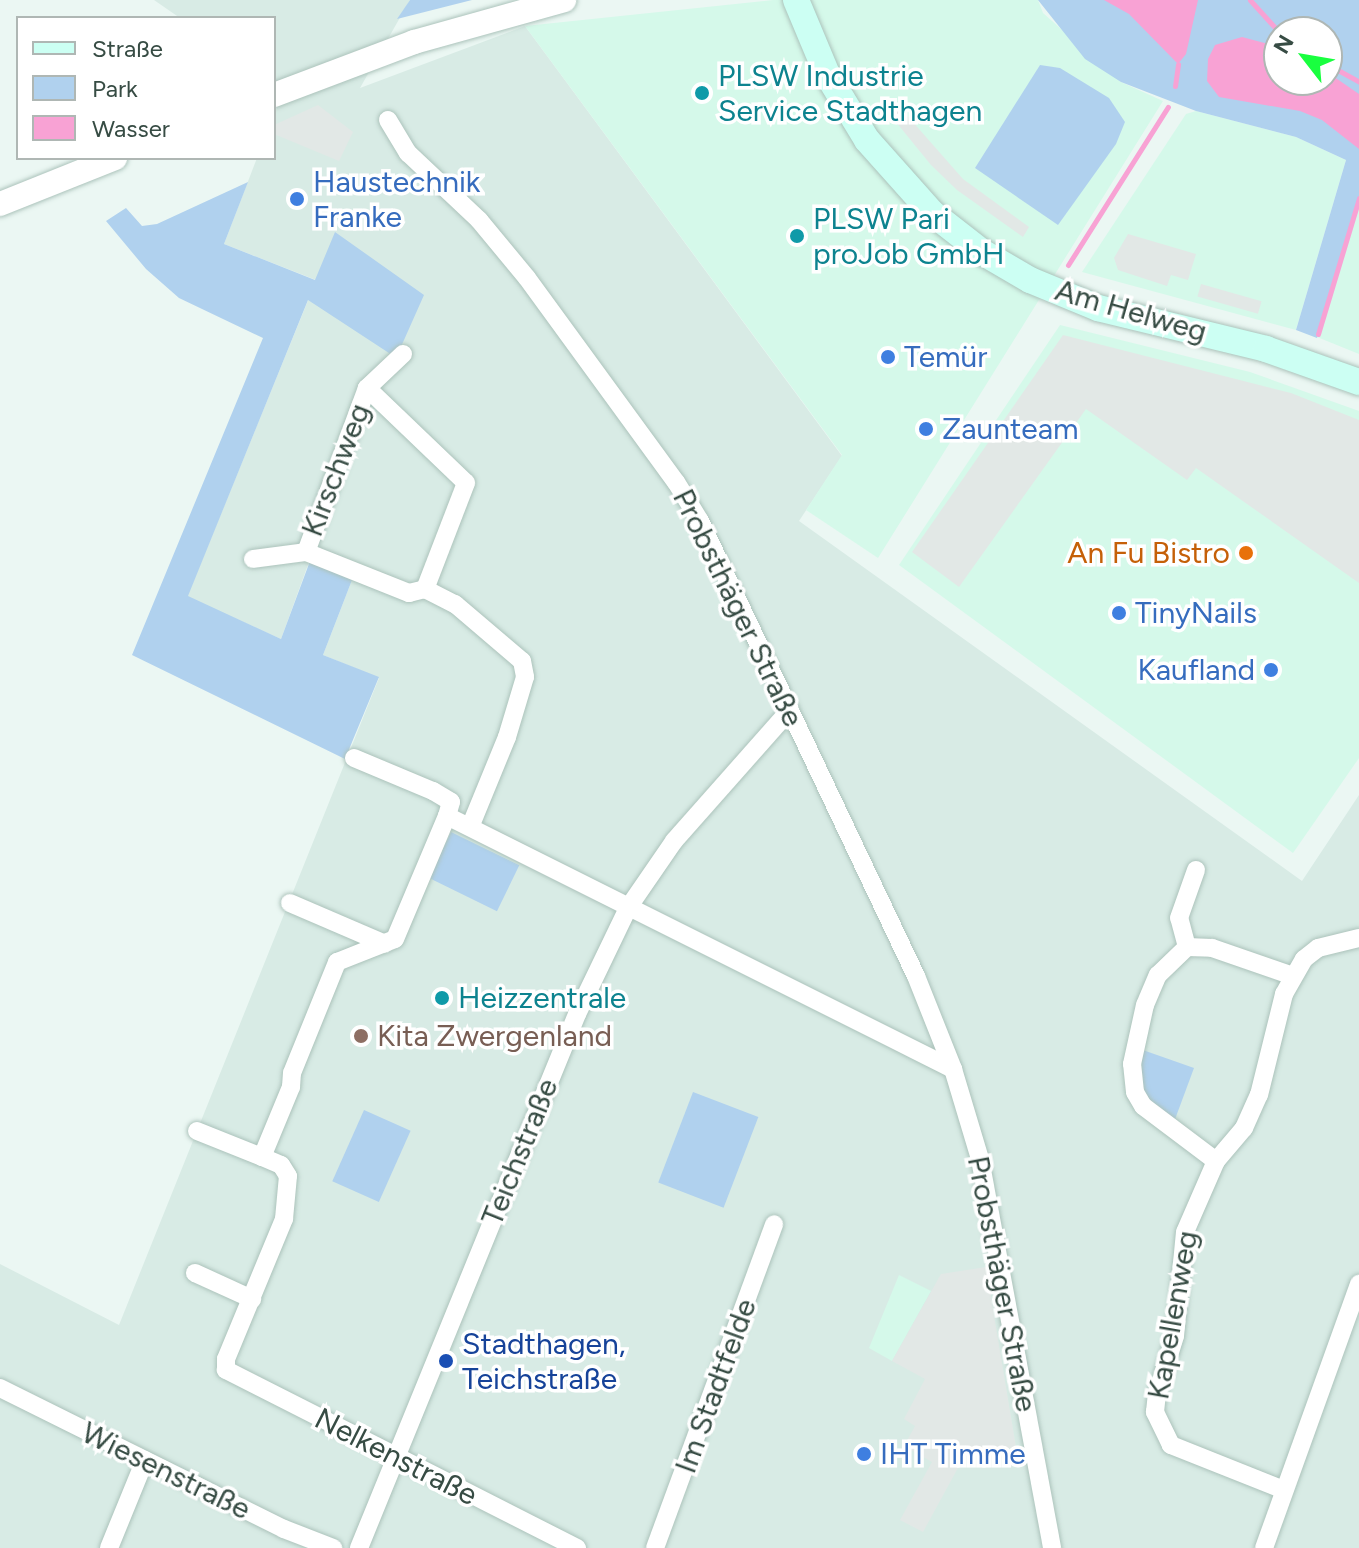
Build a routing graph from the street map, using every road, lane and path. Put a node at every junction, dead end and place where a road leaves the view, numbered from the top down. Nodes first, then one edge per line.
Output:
1 (564, 0) edge
2 (796, 0) edge
3 (276, 94) edge
4 (388, 120) dead end
5 (110, 160) edge
6 (0, 204) edge
7 (403, 354) dead end
8 (1359, 382) edge
9 (367, 388) junction
10 (306, 552) junction
11 (253, 559) dead end
12 (425, 589) junction
13 (790, 710) junction
14 (354, 758) dead end
15 (447, 816) junction
16 (470, 827) junction
17 (1196, 870) dead end
18 (290, 903) dead end
19 (628, 908) junction
20 (351, 929) junction
21 (1359, 938) edge
22 (385, 944) junction
23 (1187, 947) junction
24 (337, 962) junction
25 (1293, 976) junction
26 (953, 1069) junction
27 (197, 1131) dead end
28 (262, 1157) junction
29 (1216, 1161) junction
30 (774, 1224) dead end
31 (195, 1273) dead end
32 (1359, 1284) edge
33 (252, 1299) junction
34 (0, 1388) edge
35 (396, 1457) junction
36 (145, 1460) junction
37 (1284, 1490) junction
38 (109, 1548) edge
39 (333, 1548) edge
40 (359, 1548) edge
41 (577, 1548) edge
42 (655, 1548) edge
43 (1052, 1548) edge
44 (1264, 1548) edge

1 - 3 street
2 - 8 main road, Am Helweg
4 - 13 street, Probsthäger Straße
5 - 6 street
7 - 9 street, Kirschweg
9 - 10 street, Kirschweg
9 - 12 street, Kirschweg
10 - 11 street, Kirschweg
10 - 12 street, Kirschweg
12 - 16 street, Kirschweg
13 - 19 street, Teichstraße
13 - 26 street, Probsthäger Straße
14 - 15 street
15 - 16 street
15 - 22 street
16 - 19 street
17 - 23 street
18 - 20 street
19 - 26 street
19 - 35 street, Teichstraße
20 - 22 street
20 - 24 street
21 - 25 street
22 - 24 street
23 - 25 street
23 - 29 street
24 - 28 street
25 - 29 street, Kapellenweg
26 - 43 street, Probsthäger Straße
27 - 28 street
28 - 33 street
29 - 37 street, Kapellenweg
30 - 42 street, Im Stadtfelde
31 - 33 street
32 - 37 street
33 - 35 street, Nelkenstraße
34 - 36 street, Wiesenstraße
35 - 40 street, Teichstraße
35 - 41 street, Nelkenstraße
36 - 38 street
36 - 39 street, Wiesenstraße
37 - 44 street

